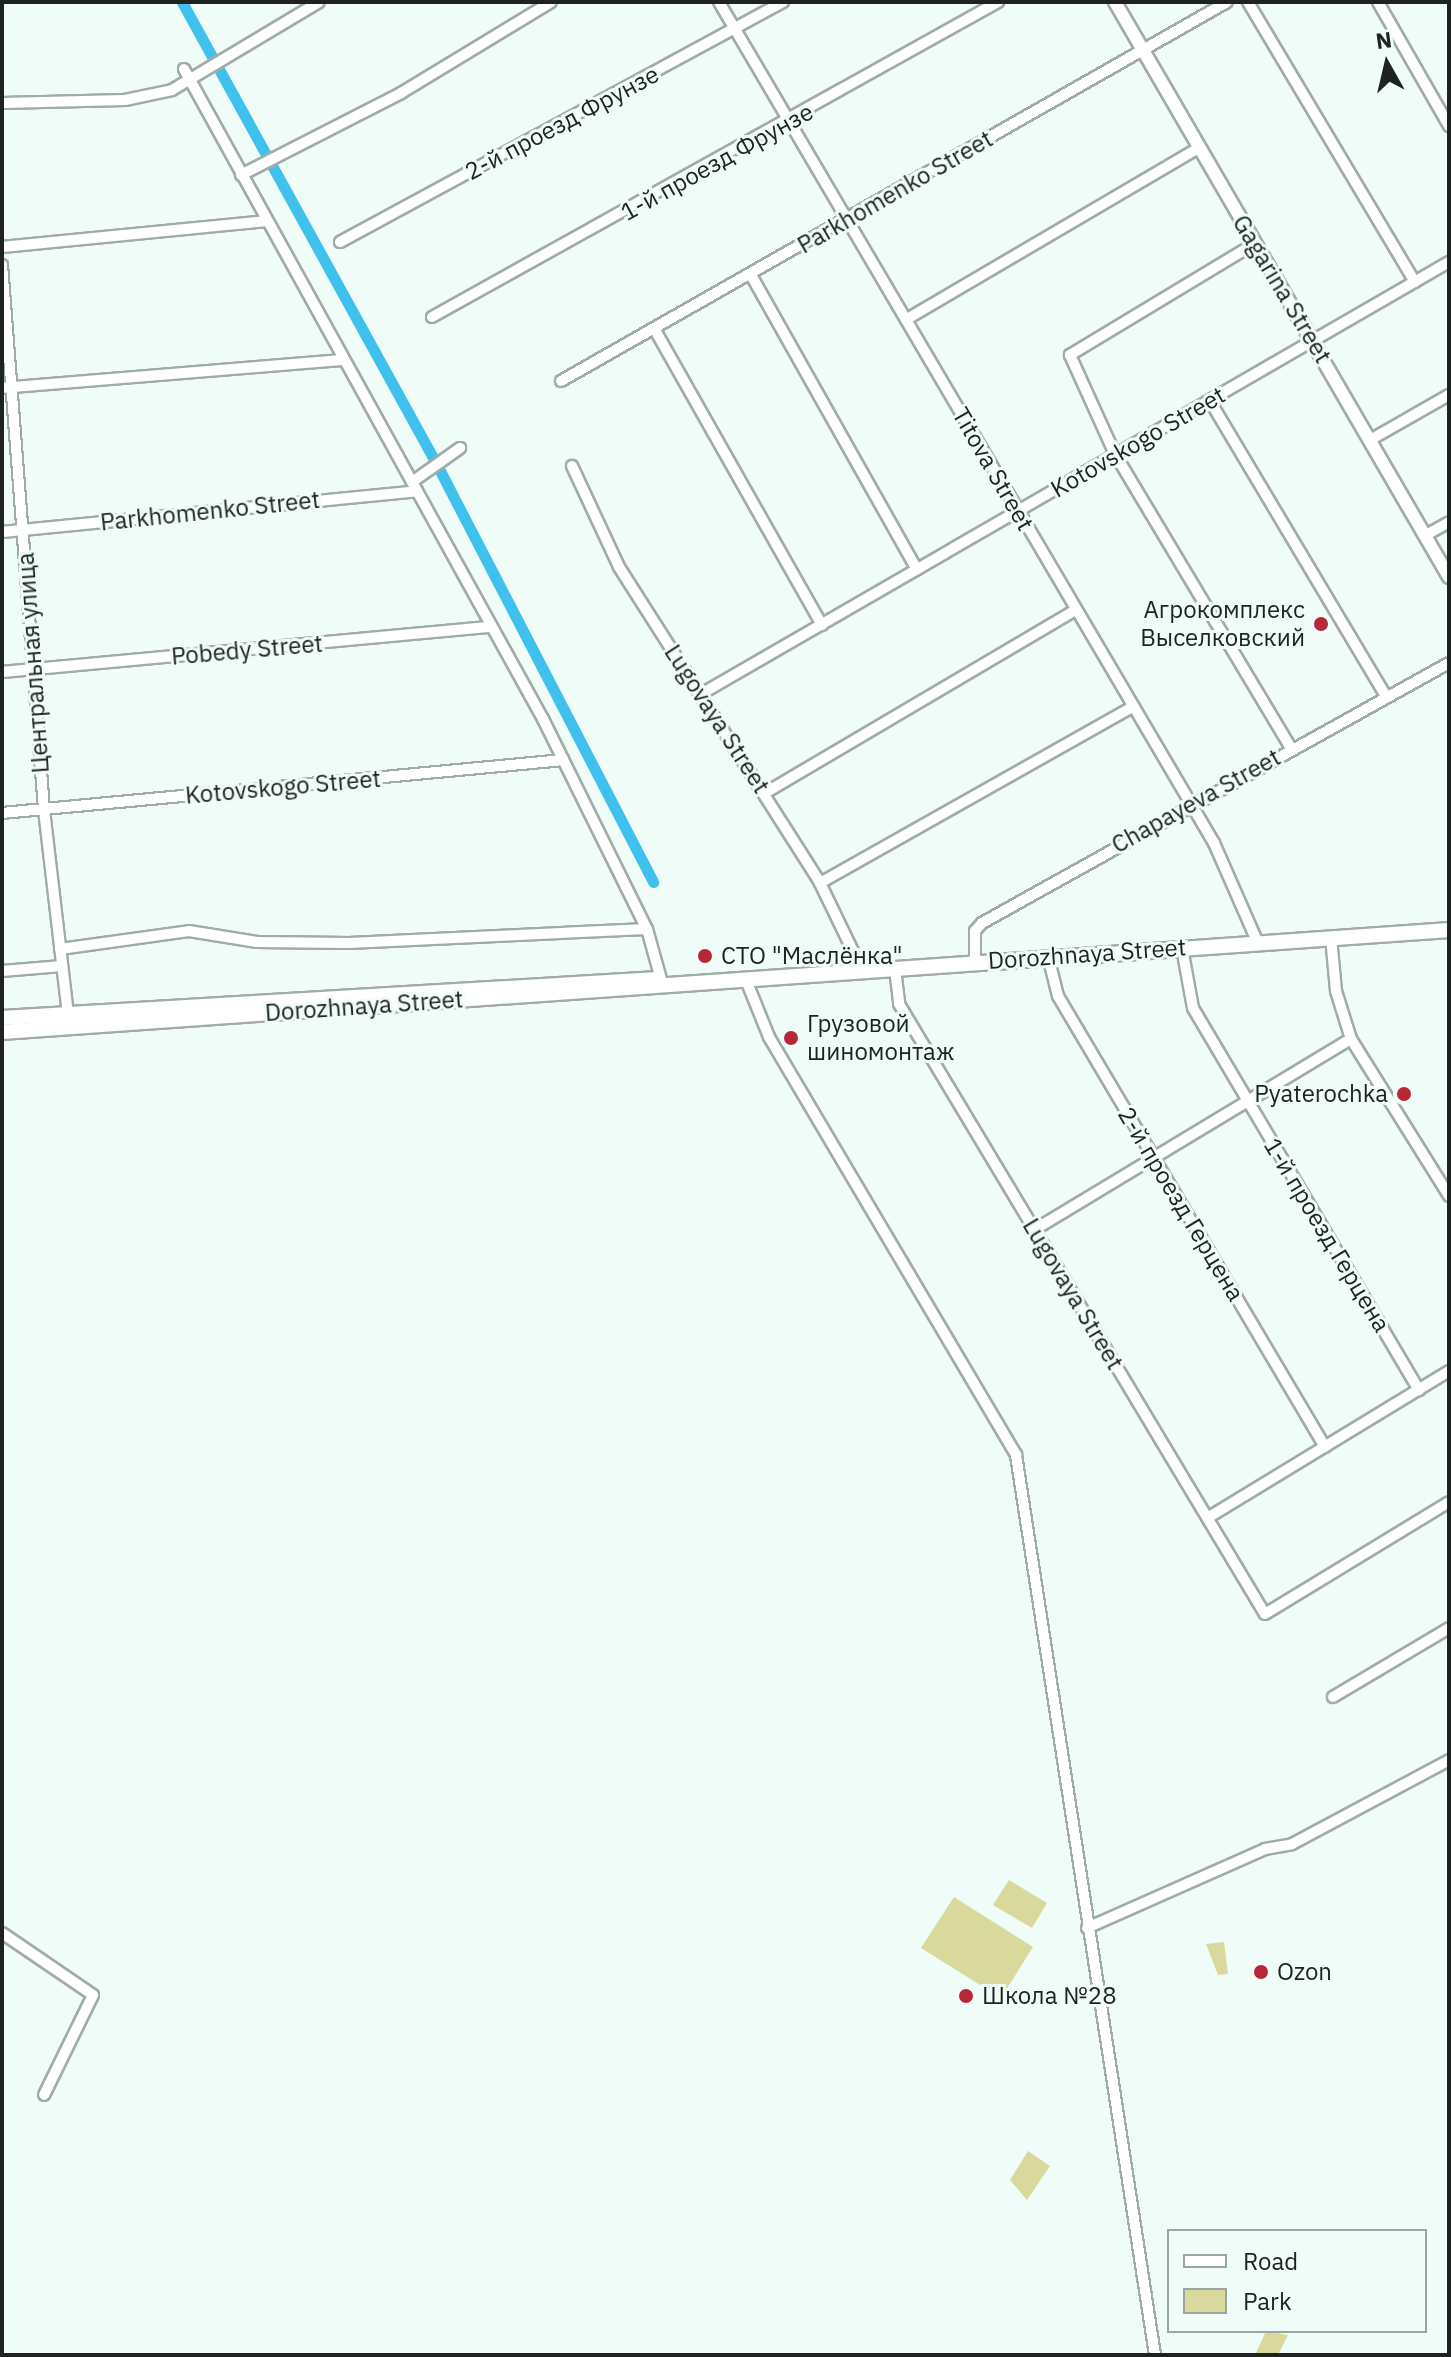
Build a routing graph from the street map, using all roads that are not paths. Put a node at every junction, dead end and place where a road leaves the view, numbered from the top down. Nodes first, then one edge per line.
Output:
1 (319, 2) edge
2 (551, 2) edge
3 (719, 2) edge
4 (783, 2) edge
5 (998, 2) edge
6 (1115, 2) edge
7 (1227, 2) edge
8 (1248, 2) edge
9 (1378, 2) edge
10 (735, 30) junction
11 (1143, 49) junction
12 (184, 69) dead end
13 (192, 82) junction
14 (2, 103) edge
15 (790, 122) junction
16 (1449, 126) edge
17 (1199, 148) junction
18 (241, 175) junction
19 (265, 221) junction
20 (847, 221) junction
21 (340, 242) dead end
22 (1254, 244) junction
23 (2, 247) edge
24 (1449, 262) edge
25 (2, 265) edge
26 (751, 275) junction
27 (1415, 282) junction
28 (432, 317) dead end
29 (907, 319) junction
30 (655, 330) junction
31 (1313, 341) junction
32 (343, 360) junction
33 (561, 381) dead end
34 (7, 387) edge
35 (1449, 395) edge
36 (1210, 401) junction
37 (1370, 440) junction
38 (460, 448) dead end
39 (1115, 454) junction
40 (572, 466) dead end
41 (415, 486) junction
42 (1017, 511) junction
43 (1449, 522) edge
44 (24, 530) junction
45 (2, 532) edge
46 (1426, 535) junction
47 (917, 570) junction
48 (1449, 577) edge
49 (1074, 611) junction
50 (822, 625) junction
51 (491, 627) junction
52 (1449, 663) edge
53 (33, 670) junction
54 (2, 672) edge
55 (701, 694) junction
56 (1386, 696) junction
57 (1132, 707) junction
58 (1291, 748) junction
59 (564, 760) junction
60 (765, 793) junction
61 (1190, 804) junction
62 (44, 810) junction
63 (2, 813) edge
64 (820, 883) junction
65 (647, 929) junction
66 (1449, 930) edge
67 (1331, 937) junction
68 (1257, 941) junction
69 (1182, 948) junction
70 (60, 949) junction
71 (1048, 956) junction
72 (975, 961) junction
73 (62, 966) junction
74 (895, 969) junction
75 (2, 971) edge
76 (863, 972) junction
77 (661, 979) junction
78 (746, 980) junction
79 (726, 981) junction
80 (68, 1013) junction
81 (2, 1018) edge
82 (2, 1032) edge
83 (1351, 1039) junction
84 (1248, 1102) junction
85 (1154, 1158) junction
86 (1449, 1196) edge
87 (1034, 1230) junction
88 (1449, 1371) edge
89 (1419, 1390) junction
90 (1325, 1447) junction
91 (1449, 1502) edge
92 (1209, 1517) junction
93 (1449, 1628) edge
94 (1333, 1697) dead end
95 (1449, 1760) edge
96 (1087, 1928) junction
97 (2, 1933) edge
98 (44, 2095) dead end
99 (1155, 2355) edge

1 - 13 street
2 - 18 street
3 - 10 street, Titova Street
4 - 10 street, 2-й проезд Фрунзе
5 - 15 street, 1-й проезд Фрунзе
6 - 11 street, Gagarina Street
7 - 11 street, Parkhomenko Street
8 - 27 street
9 - 16 street
10 - 15 street, Titova Street
10 - 21 street, 2-й проезд Фрунзе
11 - 17 street, Gagarina Street
11 - 20 street, Parkhomenko Street
12 - 13 street
13 - 14 street
13 - 18 street
15 - 20 street, Titova Street
15 - 28 street, 1-й проезд Фрунзе
17 - 22 street, Gagarina Street
17 - 29 street
18 - 19 street
19 - 23 street
19 - 32 street
20 - 26 street, Parkhomenko Street
20 - 29 street, Titova Street
22 - 31 street, Gagarina Street
22 - 39 street
24 - 27 street, Kotovskogo Street
25 - 34 street, Центральная улица
26 - 30 street, Parkhomenko Street
26 - 47 street
27 - 31 street, Kotovskogo Street
29 - 42 street, Titova Street
30 - 33 street, Parkhomenko Street
30 - 50 street
31 - 36 street, Kotovskogo Street
31 - 37 street, Gagarina Street
32 - 34 street
32 - 41 street
34 - 44 street, Центральная улица
35 - 37 street
36 - 39 street, Kotovskogo Street
36 - 56 street
37 - 46 street, Gagarina Street
38 - 41 street, Parkhomenko Street
39 - 42 street, Kotovskogo Street
39 - 58 street
40 - 55 street, Lugovaya Street
41 - 44 street, Parkhomenko Street
41 - 51 street
42 - 47 street, Kotovskogo Street
42 - 49 street, Titova Street
43 - 46 street
44 - 45 street, Parkhomenko Street
44 - 53 street, Центральная улица
46 - 48 street, Gagarina Street
47 - 50 street, Kotovskogo Street
49 - 57 street, Titova Street
49 - 60 street
50 - 55 street, Kotovskogo Street
51 - 53 street, Pobedy Street
51 - 59 street
52 - 56 street, Chapayeva Street
53 - 54 street, Pobedy Street
53 - 62 street, Центральная улица
55 - 60 street, Lugovaya Street
56 - 58 street, Chapayeva Street
57 - 61 street, Titova Street
57 - 64 street
58 - 61 street, Chapayeva Street
59 - 62 street, Kotovskogo Street
59 - 65 street
60 - 64 street, Lugovaya Street
61 - 68 street, Titova Street
61 - 72 street, Chapayeva Street
62 - 63 street, Kotovskogo Street
62 - 70 street, Центральная улица
64 - 76 street, Lugovaya Street
65 - 70 street
65 - 77 street
66 - 67 main road, Dorozhnaya Street
67 - 68 main road, Dorozhnaya Street
67 - 83 street
68 - 69 main road, Dorozhnaya Street
69 - 71 main road, Dorozhnaya Street
69 - 84 street, 1-й проезд Герцена
70 - 73 street, Центральная улица
71 - 72 main road, Dorozhnaya Street
71 - 85 street, 2-й проезд Герцена
72 - 74 main road, Dorozhnaya Street
73 - 75 street
73 - 80 street, Центральная улица
74 - 76 main road, Dorozhnaya Street
74 - 87 street, Lugovaya Street
76 - 78 main road, Dorozhnaya Street
77 - 79 main road, Dorozhnaya Street
77 - 80 main road, Dorozhnaya Street
78 - 79 main road, Dorozhnaya Street
78 - 96 street
79 - 82 main road, Dorozhnaya Street
80 - 81 main road, Dorozhnaya Street
83 - 84 street
83 - 86 street
84 - 85 street
84 - 89 street, 1-й проезд Герцена
85 - 87 street
85 - 90 street, 2-й проезд Герцена
87 - 92 street, Lugovaya Street
88 - 89 street
89 - 90 street
90 - 92 street
91 - 92 street, Lugovaya Street
93 - 94 street
95 - 96 street
96 - 99 street
97 - 98 street

